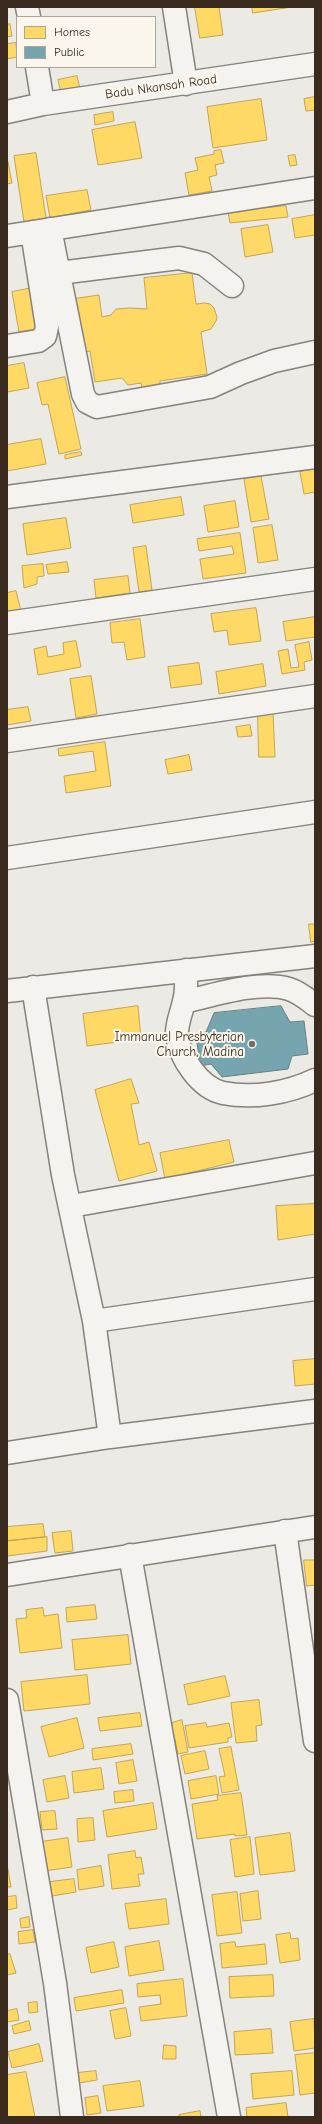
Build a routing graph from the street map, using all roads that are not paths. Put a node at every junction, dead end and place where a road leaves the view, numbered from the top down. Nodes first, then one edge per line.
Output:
1 (174, 7) edge
2 (315, 64) edge
3 (37, 68) edge
4 (186, 84) junction
5 (43, 104) junction
6 (7, 112) edge
7 (315, 188) edge
8 (41, 231) junction
9 (7, 236) edge
10 (59, 273) junction
11 (232, 286) dead end
12 (7, 346) edge
13 (312, 349) edge
14 (315, 457) edge
15 (7, 497) edge
16 (315, 579) edge
17 (7, 623) edge
18 (315, 696) edge
19 (7, 741) edge
20 (315, 812) edge
21 (7, 858) edge
22 (315, 956) edge
23 (186, 970) junction
24 (33, 987) junction
25 (7, 991) edge
26 (184, 1002) junction
27 (315, 1005) edge
28 (315, 1080) edge
29 (315, 1163) edge
30 (71, 1206) junction
31 (315, 1289) edge
32 (94, 1321) junction
33 (315, 1411) edge
34 (110, 1437) junction
35 (7, 1453) edge
36 (315, 1527) edge
37 (285, 1531) junction
38 (130, 1554) junction
39 (7, 1575) edge
40 (7, 1700) edge
41 (10, 1728) edge
42 (315, 1741) edge
43 (72, 2117) edge
44 (229, 2117) edge

1 - 4 street
2 - 4 street, Badu Nkansah Road
3 - 5 street
4 - 5 street, Badu Nkansah Road
5 - 6 street, Badu Nkansah Road
7 - 8 street
8 - 9 street
8 - 10 street
8 - 12 street
10 - 11 street
10 - 13 street
14 - 15 street
16 - 17 street
18 - 19 street
20 - 21 street
22 - 23 street
23 - 24 street
23 - 26 street
24 - 25 street
24 - 30 street
26 - 27 street
26 - 28 street
29 - 30 street
30 - 32 street
31 - 32 street
32 - 34 street
33 - 34 street
34 - 35 street
36 - 37 street
37 - 38 street
37 - 42 street
38 - 39 street
38 - 44 street
40 - 41 street
41 - 43 street

